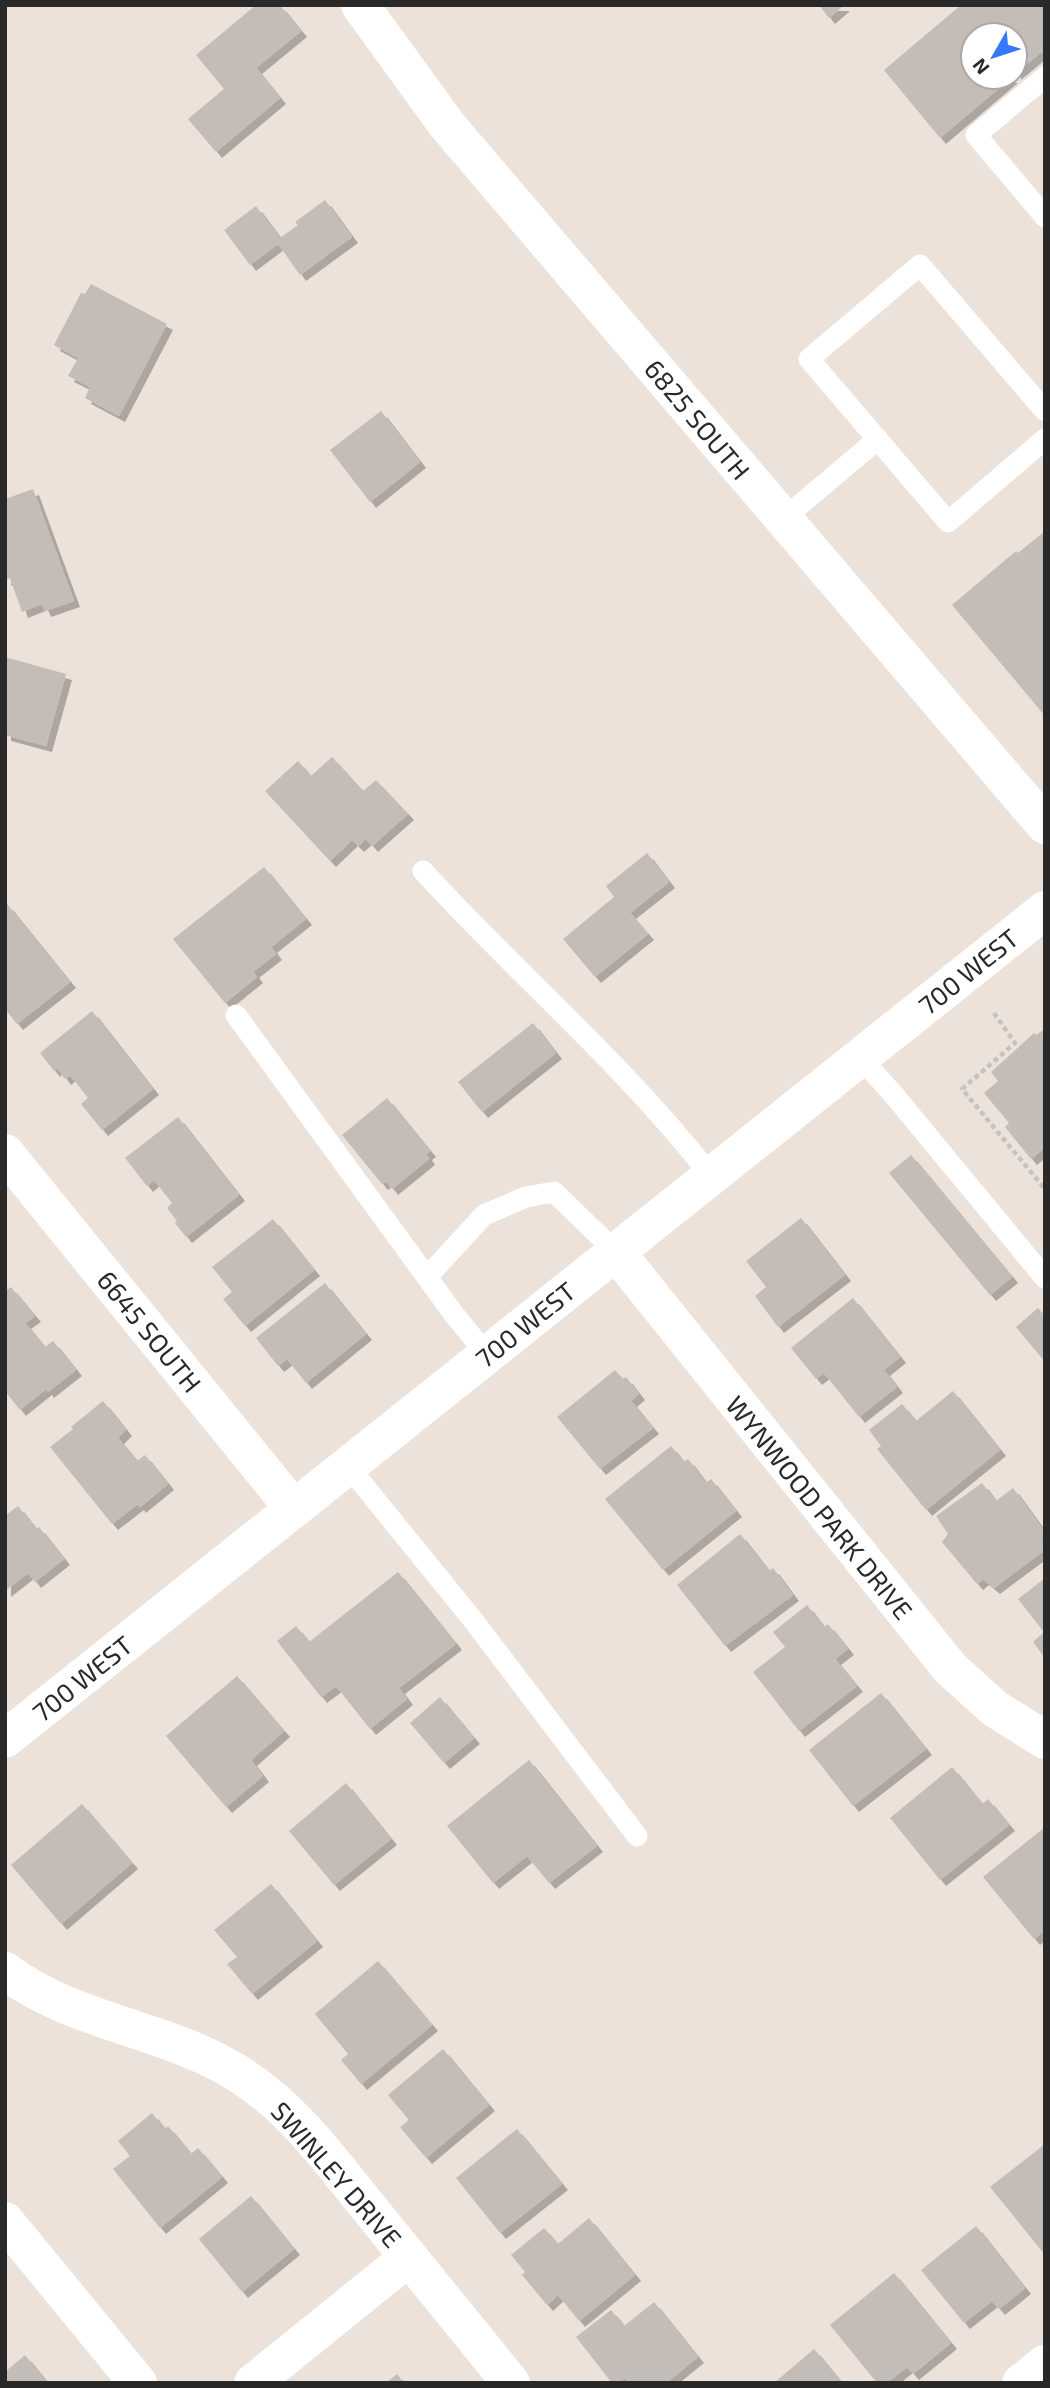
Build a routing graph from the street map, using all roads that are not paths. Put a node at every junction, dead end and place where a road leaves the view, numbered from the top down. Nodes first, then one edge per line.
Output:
1 (360, 5) edge
2 (1045, 77) edge
3 (1045, 218) edge
4 (1045, 411) edge
5 (877, 439) junction
6 (1045, 439) edge
7 (783, 519) junction
8 (1045, 825) edge
9 (423, 871) dead end
10 (1045, 910) edge
11 (236, 1015) dead end
12 (860, 1057) junction
13 (5, 1153) edge
14 (711, 1176) junction
15 (616, 1252) junction
16 (428, 1277) junction
17 (1045, 1278) edge
18 (487, 1355) junction
19 (348, 1466) junction
20 (294, 1508) junction
21 (5, 1740) edge
22 (1045, 1740) edge
23 (637, 1836) dead end
24 (5, 1971) edge
25 (5, 2221) edge
26 (409, 2257) junction
27 (138, 2383) edge
28 (253, 2383) edge
29 (510, 2383) edge

1 - 7 street, 6825 SOUTH
2 - 3 lane
4 - 5 lane
5 - 6 lane
5 - 7 lane
7 - 8 street, 6825 SOUTH
9 - 14 lane
10 - 12 street, 700 WEST
11 - 16 lane
12 - 14 street, 700 WEST
12 - 17 lane
13 - 20 street, 6645 SOUTH
14 - 15 street, 700 WEST
15 - 16 lane
15 - 18 street, 700 WEST
15 - 22 street, WYNWOOD PARK DRIVE
16 - 18 lane
18 - 19 street, 700 WEST
19 - 20 street, 700 WEST
19 - 23 lane
20 - 21 street, 700 WEST
24 - 26 street, SWINLEY DRIVE
25 - 27 street
26 - 28 street
26 - 29 street, SWINLEY DRIVE

